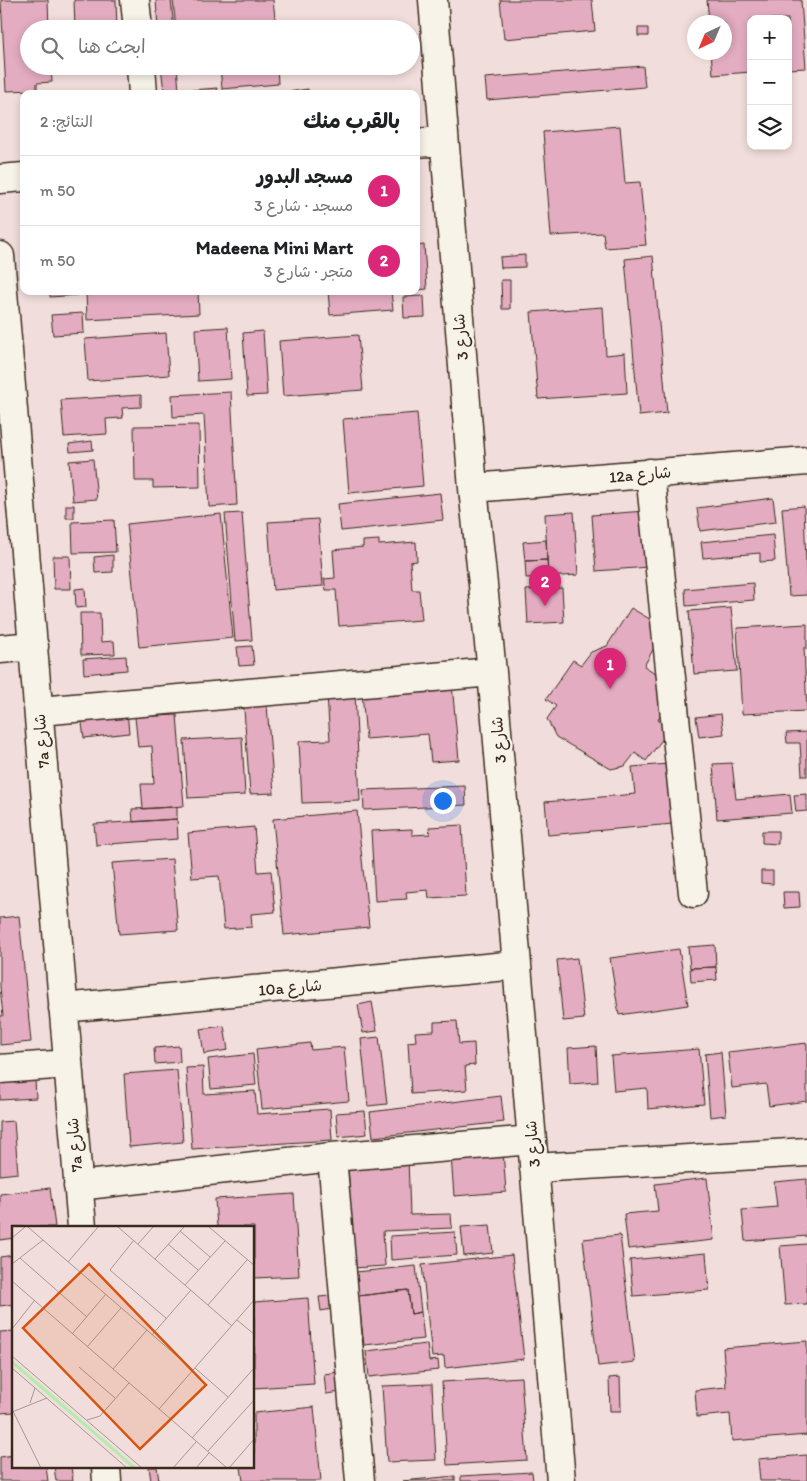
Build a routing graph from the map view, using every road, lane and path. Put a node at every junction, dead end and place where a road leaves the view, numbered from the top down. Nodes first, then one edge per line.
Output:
1 (135, 0) edge
2 (433, 0) edge
3 (137, 20) edge
4 (142, 75) edge
5 (143, 90) edge
6 (443, 141) junction
7 (420, 143) edge
8 (20, 177) edge
9 (0, 179) edge
10 (0, 256) edge
11 (807, 461) edge
12 (650, 473) junction
13 (472, 488) junction
14 (34, 646) junction
15 (0, 649) edge
16 (492, 672) junction
17 (39, 711) junction
18 (693, 894) dead end
19 (517, 965) junction
20 (64, 1008) junction
21 (68, 1064) junction
22 (0, 1069) edge
23 (532, 1140) junction
24 (807, 1152) edge
25 (332, 1157) junction
26 (534, 1168) junction
27 (78, 1186) junction
28 (82, 1226) edge
29 (106, 1468) edge
30 (108, 1481) edge
31 (360, 1481) edge
32 (561, 1481) edge

1 - 3 street
2 - 6 street, شارع 3
4 - 5 street
6 - 7 street
6 - 13 street, شارع 3
8 - 9 street
10 - 14 street, 7a شارع
11 - 12 street, 12a شارع
12 - 13 street, 12a شارع
12 - 18 street
13 - 16 street, شارع 3
14 - 15 street
14 - 17 street, 7a شارع
16 - 17 street
16 - 19 street, شارع 3
17 - 20 street, 7a شارع
19 - 20 street, 10a شارع
19 - 23 street, شارع 3
20 - 21 street, 7a شارع
21 - 22 street
21 - 27 street, 7a شارع
23 - 25 street
23 - 26 street, شارع 3
24 - 26 street
25 - 27 street
25 - 31 street
26 - 32 street, شارع 3
27 - 28 street, 7a شارع
29 - 30 street

